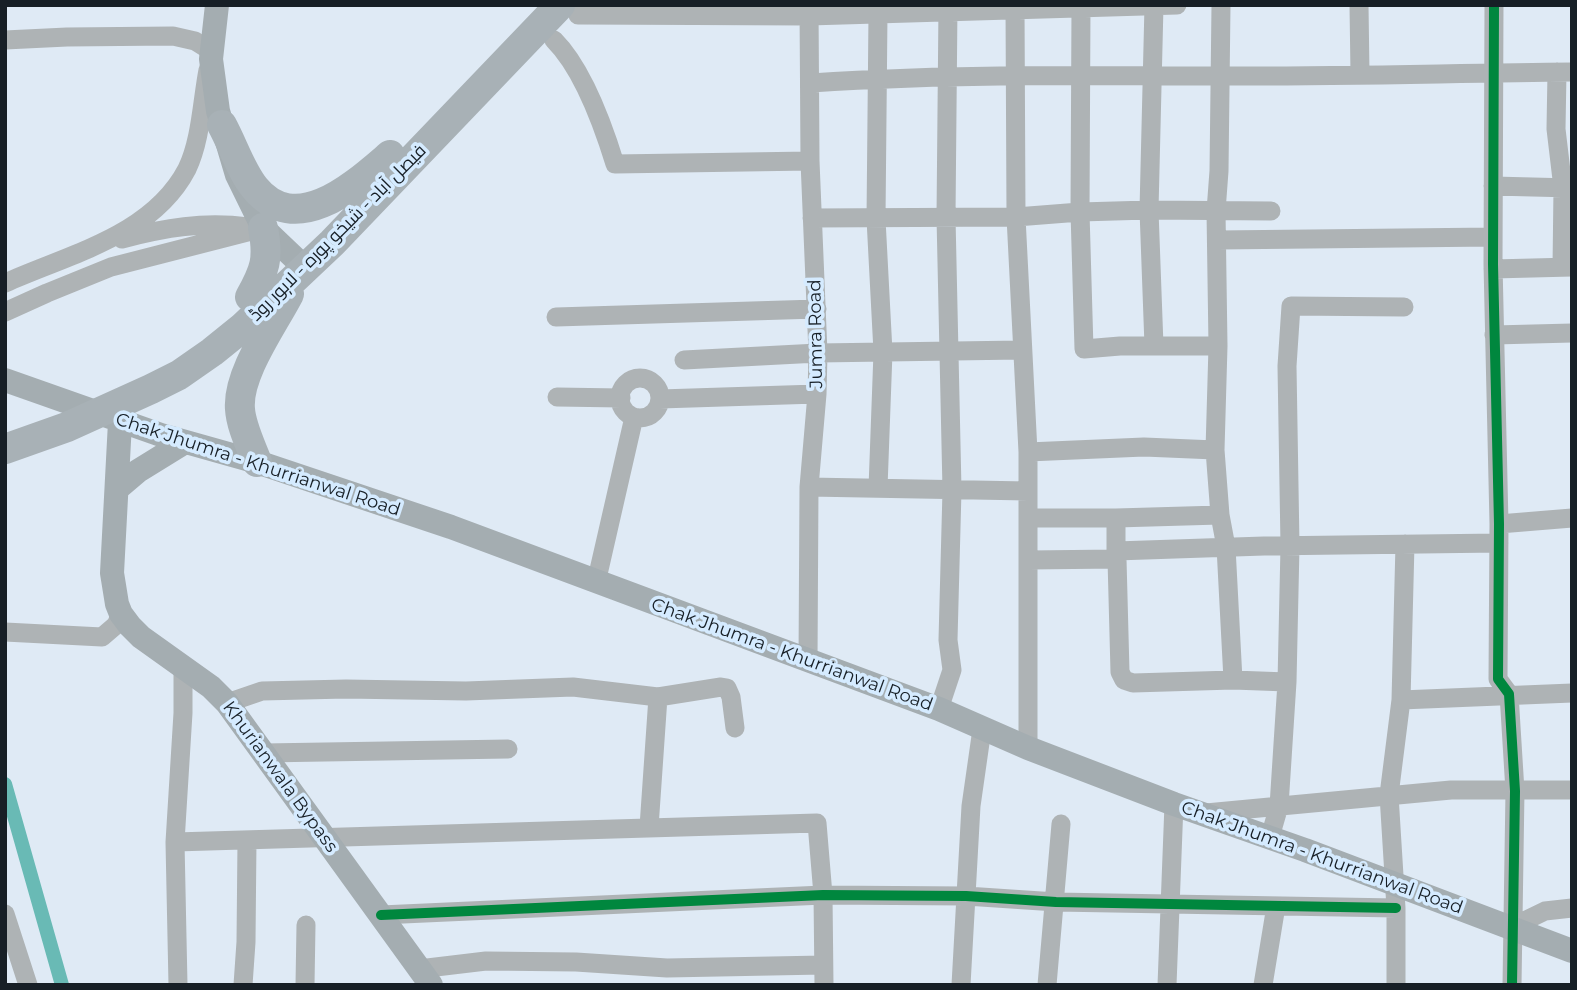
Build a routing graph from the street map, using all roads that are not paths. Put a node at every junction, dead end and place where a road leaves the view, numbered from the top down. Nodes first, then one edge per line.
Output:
1 (217, 5) edge
2 (534, 5) edge
3 (1177, 5) edge
4 (1221, 5) edge
5 (1359, 5) edge
6 (1493, 5) edge
7 (1081, 6) edge
8 (1154, 6) edge
9 (948, 8) edge
10 (1015, 8) edge
11 (569, 10) edge
12 (809, 11) edge
13 (878, 13) junction
14 (5, 40) edge
15 (554, 40) dead end
16 (211, 55) junction
17 (1564, 72) edge
18 (1494, 73) junction
19 (1081, 74) junction
20 (1152, 74) junction
21 (1360, 74) junction
22 (946, 76) junction
23 (1219, 76) junction
24 (1016, 77) junction
25 (876, 79) junction
26 (811, 83) junction
27 (222, 125) junction
28 (390, 155) junction
29 (810, 160) junction
30 (1493, 186) junction
31 (1567, 188) edge
32 (1149, 210) junction
33 (1271, 211) dead end
34 (1080, 212) junction
35 (1216, 212) junction
36 (946, 217) junction
37 (1016, 217) junction
38 (812, 218) junction
39 (876, 219) junction
40 (263, 228) junction
41 (1493, 237) junction
42 (1218, 240) junction
43 (101, 244) junction
44 (299, 266) junction
45 (1567, 267) edge
46 (1493, 269) junction
47 (5, 283) edge
48 (250, 297) junction
49 (1404, 307) dead end
50 (817, 309) junction
51 (5, 312) edge
52 (556, 317) dead end
53 (1572, 333) edge
54 (1494, 335) junction
55 (1154, 346) junction
56 (1218, 346) junction
57 (1021, 350) junction
58 (949, 351) junction
59 (883, 352) junction
60 (818, 353) junction
61 (684, 360) dead end
62 (5, 380) edge
63 (817, 394) junction
64 (557, 397) dead end
65 (621, 398) junction
66 (660, 399) junction
67 (98, 413) junction
68 (634, 416) junction
69 (5, 431) edge
70 (185, 442) junction
71 (5, 449) edge
72 (1215, 450) junction
73 (1028, 452) junction
74 (257, 461) junction
75 (809, 487) junction
76 (118, 488) junction
77 (878, 488) junction
78 (952, 490) junction
79 (1028, 491) junction
80 (1220, 515) junction
81 (1116, 517) junction
82 (1028, 518) junction
83 (1572, 518) edge
84 (1499, 533) junction
85 (1405, 544) junction
86 (1290, 546) junction
87 (1226, 547) junction
88 (1117, 555) junction
89 (1029, 560) junction
90 (596, 583) junction
91 (121, 614) junction
92 (5, 632) edge
93 (807, 662) junction
94 (183, 666) junction
95 (1233, 680) junction
96 (1287, 682) junction
97 (1572, 693) edge
98 (1509, 694) junction
99 (658, 697) junction
100 (1401, 700) junction
101 (227, 703) junction
102 (939, 709) junction
103 (735, 728) dead end
104 (982, 729) junction
105 (1028, 748) junction
106 (508, 749) dead end
107 (264, 753) junction
108 (1572, 790) edge
109 (1515, 791) junction
110 (1389, 795) junction
111 (1174, 804) junction
112 (1279, 806) junction
113 (1206, 813) junction
114 (1061, 824) dead end
115 (649, 827) junction
116 (325, 836) junction
117 (1270, 837) junction
118 (247, 840) junction
119 (176, 842) junction
120 (823, 895) junction
121 (966, 896) junction
122 (1395, 896) junction
123 (1056, 902) junction
124 (1169, 905) junction
125 (1276, 906) junction
126 (1572, 908) edge
127 (381, 915) junction
128 (6, 921) edge
129 (306, 925) dead end
130 (1512, 928) junction
131 (1572, 951) edge
132 (823, 975) edge
133 (425, 977) edge
134 (28, 985) edge
135 (178, 985) edge
136 (243, 985) edge
137 (304, 985) edge
138 (961, 985) edge
139 (1047, 985) edge
140 (1167, 985) edge
141 (1262, 985) edge
142 (1396, 985) edge
143 (1512, 985) edge

1 - 16 main road
2 - 28 highway, فیصل آباد - شیخو پورہ - لاہور روڈ
3 - 8 street
4 - 23 street
5 - 21 street
6 - 18 street
7 - 8 street
7 - 10 street
7 - 19 street
8 - 20 street
9 - 10 street
9 - 13 street
9 - 22 street
10 - 24 street
11 - 12 street
11 - 44 highway, فیصل آباد - شیخو پورہ - لاہور روڈ
12 - 13 street
12 - 26 street, Jumra Road
13 - 25 street
14 - 16 street
15 - 29 street
16 - 27 main road
16 - 43 street
17 - 18 street
17 - 31 street
18 - 21 street
18 - 30 street
19 - 20 street
19 - 24 street
19 - 34 street
20 - 23 street
20 - 32 street
21 - 23 street
22 - 24 street
22 - 25 street
22 - 36 street
23 - 35 street
24 - 37 street
25 - 26 street
25 - 39 street
26 - 29 street, Jumra Road
27 - 28 highway
27 - 40 main road
28 - 44 highway, فیصل آباد - شیخو پورہ - لاہور روڈ
29 - 38 street, Jumra Road
30 - 31 street
30 - 41 street
31 - 45 street
32 - 34 street
32 - 35 street
32 - 55 street
33 - 35 street
34 - 37 street
34 - 55 street
35 - 42 street
36 - 37 street
36 - 39 street
36 - 58 street
37 - 57 street
38 - 39 street
38 - 50 street, Jumra Road
39 - 59 street
40 - 43 street
40 - 44 main road
40 - 48 highway
40 - 51 street
41 - 42 street
41 - 46 street
42 - 56 street
43 - 47 street
44 - 48 highway, فیصل آباد - شیخو پورہ - لاہور روڈ
44 - 67 highway, فیصل آباد - شیخو پورہ - لاہور روڈ
44 - 74 highway
45 - 46 street
46 - 54 street
48 - 67 highway, فیصل آباد - شیخو پورہ - لاہور روڈ
49 - 86 street
50 - 52 street
50 - 60 street, Jumra Road
53 - 54 street
54 - 84 street
55 - 56 street
56 - 72 street
57 - 58 street
57 - 73 street
58 - 59 street
58 - 78 street
59 - 60 street
59 - 77 street
60 - 61 street
60 - 63 street, Jumra Road
62 - 67 main road, Chak Jhumra - Khurrianwal Road
63 - 66 street
63 - 75 street, Jumra Road
64 - 65 street
65 - 66 street
65 - 68 street
66 - 68 street
67 - 69 highway, فیصل آباد - شیخو پورہ - لاہور روڈ
67 - 70 main road, Chak Jhumra - Khurrianwal Road
67 - 71 highway, فیصل آباد - شیخو پورہ - لاہور روڈ
67 - 76 main road, Khurianwala Bypass
68 - 90 street
70 - 74 main road, Chak Jhumra - Khurrianwal Road
70 - 76 main road
72 - 73 street
72 - 80 street
73 - 79 street
74 - 90 main road, Chak Jhumra - Khurrianwal Road
75 - 77 street
75 - 93 street, Jumra Road
76 - 91 main road, Khurianwala Bypass
77 - 78 street
78 - 79 street
78 - 102 street
79 - 82 street
80 - 81 street
80 - 87 street
81 - 82 street
81 - 88 street
82 - 89 street
83 - 84 street
84 - 85 street
84 - 98 street
85 - 86 street
85 - 100 street
86 - 87 street
86 - 96 street
87 - 88 street
87 - 95 street
88 - 89 street
88 - 95 street
89 - 105 street
90 - 93 main road, Chak Jhumra - Khurrianwal Road
91 - 92 street
91 - 94 main road, Khurianwala Bypass
93 - 102 main road, Chak Jhumra - Khurrianwal Road
94 - 101 main road, Khurianwala Bypass
94 - 119 street
95 - 96 street
96 - 112 street
97 - 98 street
98 - 100 street
98 - 109 street
99 - 101 street
99 - 103 street
99 - 115 street
100 - 110 street
101 - 107 main road, Khurianwala Bypass
102 - 104 main road, Chak Jhumra - Khurrianwal Road
104 - 105 main road, Chak Jhumra - Khurrianwal Road
104 - 121 street
105 - 111 main road, Chak Jhumra - Khurrianwal Road
106 - 107 street
107 - 116 main road, Khurianwala Bypass
108 - 109 street
109 - 110 street
109 - 130 street
110 - 112 street
110 - 122 street
111 - 113 main road, Chak Jhumra - Khurrianwal Road
111 - 124 street
112 - 113 street
112 - 117 street
113 - 117 main road, Chak Jhumra - Khurrianwal Road
114 - 123 street
115 - 116 street
115 - 120 street
116 - 118 street
116 - 127 main road, Khurianwala Bypass
117 - 122 main road, Chak Jhumra - Khurrianwal Road
118 - 119 street
118 - 136 street
119 - 135 street
120 - 121 street
120 - 127 street
120 - 132 street
121 - 123 street
121 - 138 street
122 - 125 street
122 - 130 main road, Chak Jhumra - Khurrianwal Road
122 - 142 street
123 - 124 street
123 - 139 street
124 - 125 street
124 - 140 street
125 - 141 street
126 - 130 street
127 - 133 main road, Khurianwala Bypass
128 - 134 street
129 - 137 street
130 - 131 main road, Chak Jhumra - Khurrianwal Road
130 - 143 street
132 - 133 street

